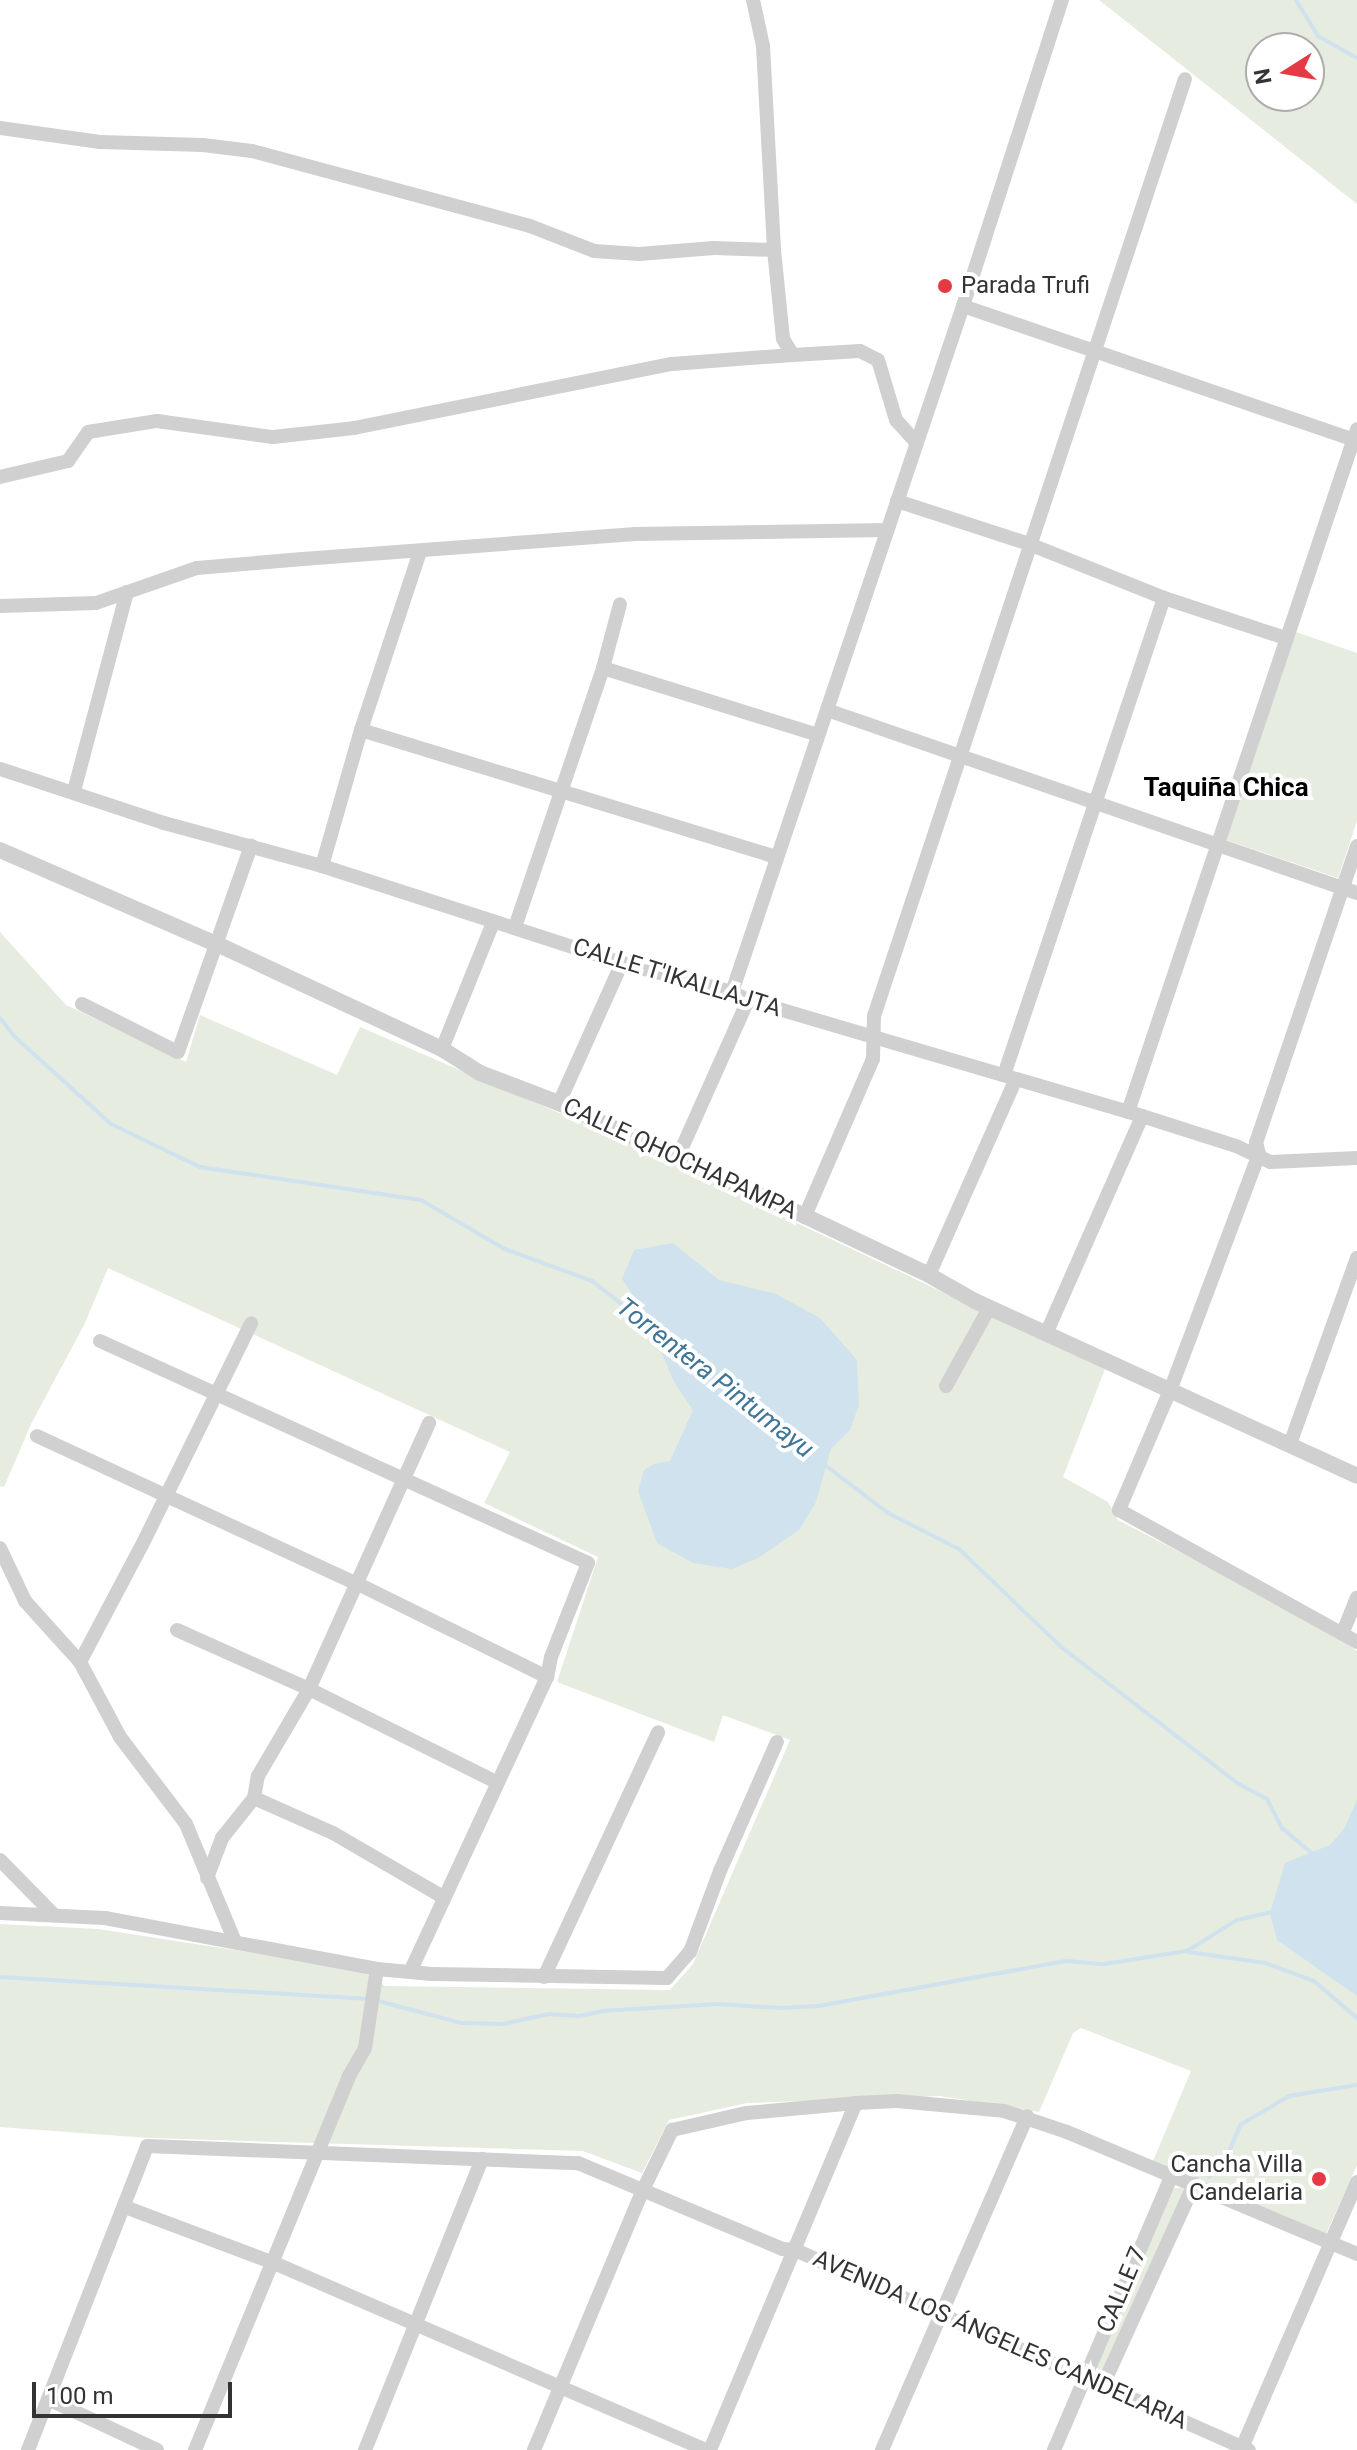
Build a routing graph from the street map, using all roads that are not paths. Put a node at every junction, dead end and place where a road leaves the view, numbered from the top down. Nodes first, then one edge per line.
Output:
1 (753, 0) edge
2 (1062, 0) edge
3 (1185, 79) dead end
4 (0, 128) edge
5 (774, 250) junction
6 (963, 306) junction
7 (1094, 350) junction
8 (793, 355) junction
9 (1356, 437) edge
10 (917, 443) junction
11 (0, 477) edge
12 (897, 501) junction
13 (887, 530) junction
14 (1029, 544) junction
15 (420, 552) junction
16 (127, 592) junction
17 (1164, 598) junction
18 (620, 604) dead end
19 (0, 606) edge
20 (1286, 638) junction
21 (603, 668) junction
22 (827, 710) junction
23 (361, 730) junction
24 (818, 735) junction
25 (958, 754) junction
26 (0, 769) edge
27 (562, 790) junction
28 (74, 791) junction
29 (1095, 801) junction
30 (251, 846) junction
31 (1219, 846) junction
32 (1357, 846) edge
33 (0, 850) edge
34 (777, 857) junction
35 (322, 866) junction
36 (1350, 890) edge
37 (493, 923) junction
38 (515, 927) junction
39 (219, 945) junction
40 (622, 963) junction
41 (732, 992) junction
42 (748, 1000) junction
43 (82, 1004) dead end
44 (875, 1038) junction
45 (442, 1049) junction
46 (1010, 1077) junction
47 (559, 1103) junction
48 (1135, 1114) junction
49 (1259, 1154) junction
50 (1357, 1158) edge
51 (677, 1159) junction
52 (805, 1216) junction
53 (1357, 1258) edge
54 (929, 1275) junction
55 (989, 1308) junction
56 (251, 1323) dead end
57 (1046, 1334) junction
58 (100, 1341) dead end
59 (946, 1386) dead end
60 (1171, 1388) junction
61 (218, 1392) junction
62 (429, 1423) dead end
63 (37, 1436) dead end
64 (1290, 1444) junction
65 (1357, 1476) edge
66 (403, 1477) junction
67 (167, 1494) junction
68 (0, 1548) edge
69 (358, 1584) junction
70 (1357, 1598) edge
71 (177, 1630) dead end
72 (1343, 1632) junction
73 (1357, 1642) edge
74 (80, 1662) junction
75 (547, 1677) junction
76 (309, 1689) junction
77 (658, 1732) dead end
78 (777, 1742) dead end
79 (496, 1782) junction
80 (254, 1798) junction
81 (0, 1860) edge
82 (207, 1878) junction
83 (443, 1897) junction
84 (0, 1913) edge
85 (55, 1916) junction
86 (235, 1942) junction
87 (377, 1969) junction
88 (410, 1972) junction
89 (544, 1977) junction
90 (856, 2103) junction
91 (1027, 2116) junction
92 (318, 2153) junction
93 (482, 2159) junction
94 (1172, 2175) junction
95 (1357, 2182) edge
96 (1194, 2184) junction
97 (643, 2190) junction
98 (125, 2207) junction
99 (1329, 2242) junction
100 (795, 2250) junction
101 (1357, 2254) edge
102 (274, 2263) junction
103 (941, 2314) junction
104 (415, 2324) junction
105 (1084, 2378) junction
106 (1103, 2385) junction
107 (561, 2387) junction
108 (50, 2400) junction
109 (1244, 2449) edge
110 (28, 2450) edge
111 (157, 2450) edge
112 (195, 2450) edge
113 (365, 2450) edge
114 (534, 2450) edge
115 (708, 2450) edge
116 (882, 2450) edge
117 (1054, 2450) edge

1 - 5 street
2 - 6 street
3 - 7 street
4 - 5 street
5 - 8 street
6 - 7 street
6 - 10 street
7 - 9 street
7 - 14 street
8 - 10 street
8 - 11 street
9 - 20 street
10 - 12 street
12 - 13 street
12 - 14 street
13 - 15 street
13 - 22 street
14 - 17 street
14 - 25 street
15 - 16 street
15 - 23 street
16 - 19 street
16 - 28 street
17 - 20 street
17 - 29 street
18 - 21 street
20 - 31 street
21 - 24 street
21 - 27 street
22 - 24 street
22 - 25 street
23 - 27 street
23 - 35 street
24 - 34 street
25 - 29 street
25 - 44 street
26 - 28 street, CALLE T'IKALLAJTA
27 - 34 street
27 - 38 street
28 - 30 street, CALLE T'IKALLAJTA
29 - 31 street
29 - 46 street
30 - 35 street, CALLE T'IKALLAJTA
30 - 39 street
31 - 36 street
31 - 48 street
32 - 36 street
33 - 39 street, CALLE QHOCHAPAMPA
34 - 41 street
35 - 37 street, CALLE T'IKALLAJTA
36 - 49 street
37 - 38 street, CALLE T'IKALLAJTA
37 - 45 street
38 - 40 street, CALLE T'IKALLAJTA
39 - 43 street
39 - 45 street, CALLE QHOCHAPAMPA
40 - 41 street, CALLE T'IKALLAJTA
40 - 47 street
41 - 42 street, CALLE T'IKALLAJTA
42 - 44 street, CALLE T'IKALLAJTA
42 - 51 street
44 - 46 street, CALLE T'IKALLAJTA
44 - 52 street
45 - 47 street, CALLE QHOCHAPAMPA
46 - 48 street, CALLE T'IKALLAJTA
46 - 54 street
47 - 51 street, CALLE QHOCHAPAMPA
48 - 49 street, CALLE T'IKALLAJTA
48 - 57 street
49 - 50 street, CALLE T'IKALLAJTA
49 - 60 street
51 - 52 street, CALLE QHOCHAPAMPA
52 - 54 street, CALLE QHOCHAPAMPA
53 - 64 street
54 - 55 street, CALLE QHOCHAPAMPA
55 - 57 street, CALLE QHOCHAPAMPA
55 - 59 street
56 - 61 street
57 - 60 street, CALLE QHOCHAPAMPA
58 - 61 street
60 - 64 street, CALLE QHOCHAPAMPA
60 - 72 street
61 - 66 street
61 - 67 street
62 - 66 street
63 - 67 street
64 - 65 street, CALLE QHOCHAPAMPA
66 - 69 street
66 - 75 street
67 - 69 street
67 - 74 street
68 - 74 street
69 - 75 street
69 - 76 street
70 - 72 street
71 - 76 street
72 - 73 street
74 - 82 street
75 - 79 street
76 - 79 street
76 - 80 street
77 - 89 street
78 - 89 street
79 - 83 street
80 - 82 street
80 - 83 street
81 - 85 street
82 - 86 street
83 - 88 street
84 - 85 street
85 - 86 street
86 - 87 street
87 - 88 street
87 - 92 street
88 - 89 street
90 - 91 street
90 - 97 street
90 - 100 street
91 - 94 street
91 - 103 street
92 - 93 street, AVENIDA LOS ÁNGELES CANDELARIA
92 - 98 street, AVENIDA LOS ÁNGELES CANDELARIA
92 - 102 street
93 - 97 street, AVENIDA LOS ÁNGELES CANDELARIA
93 - 104 street
94 - 96 street
94 - 105 street, CALLE 7
95 - 99 street
96 - 99 street
96 - 106 street, CALLE 7
97 - 100 street, AVENIDA LOS ÁNGELES CANDELARIA
97 - 107 street
98 - 102 street
98 - 108 street
99 - 101 street
99 - 109 street
100 - 103 street, AVENIDA LOS ÁNGELES CANDELARIA
100 - 115 street
102 - 104 street
102 - 112 street
103 - 105 street, AVENIDA LOS ÁNGELES CANDELARIA
103 - 116 street
104 - 107 street
104 - 113 street
105 - 106 street, AVENIDA LOS ÁNGELES CANDELARIA
105 - 117 street, CALLE 7
106 - 109 street, AVENIDA LOS ÁNGELES CANDELARIA
107 - 114 street
107 - 115 street
108 - 110 street
108 - 111 street

